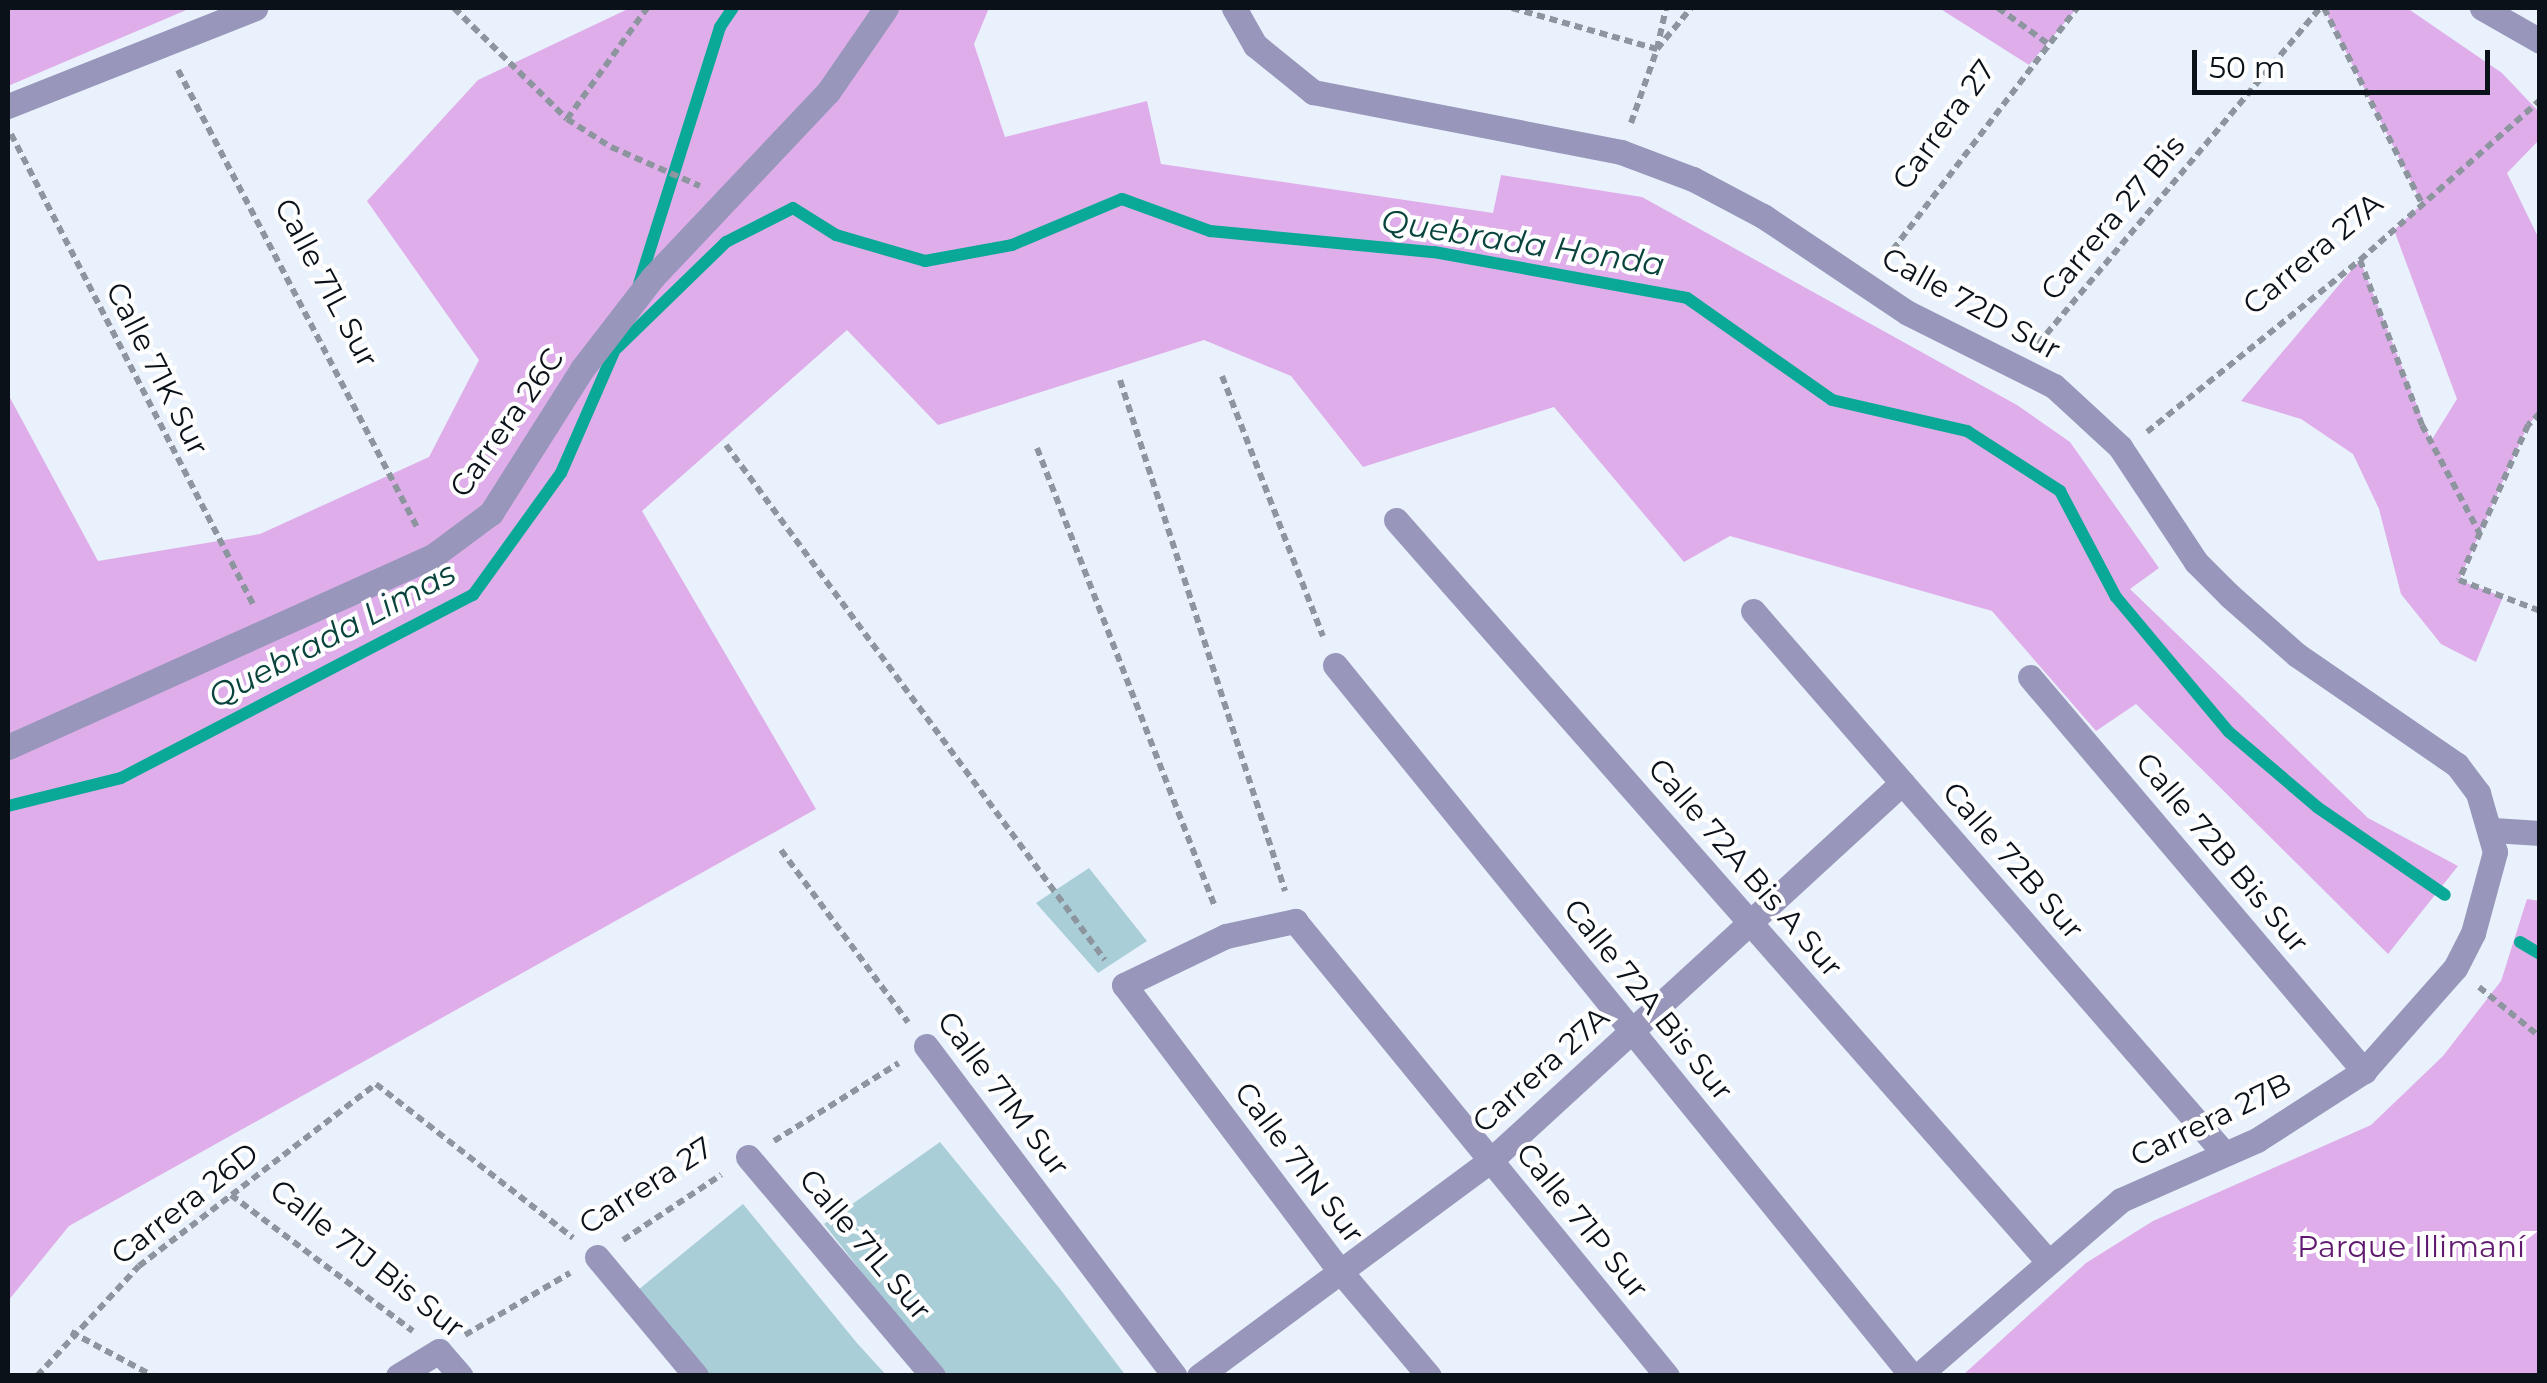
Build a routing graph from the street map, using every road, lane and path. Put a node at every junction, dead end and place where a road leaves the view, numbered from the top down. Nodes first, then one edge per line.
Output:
1 (255, 8) edge
2 (454, 8) edge
3 (647, 8) edge
4 (886, 8) edge
5 (1512, 8) edge
6 (1666, 8) edge
7 (1691, 8) edge
8 (1998, 8) edge
9 (2077, 8) edge
10 (2322, 8) edge
11 (2482, 8) edge
12 (1235, 11) edge
13 (162, 41) junction
14 (2540, 41) edge
15 (2047, 44) junction
16 (1657, 48) junction
17 (2540, 100) edge
18 (8, 106) edge
19 (567, 119) junction
20 (8, 127) edge
21 (1622, 152) junction
22 (697, 186) dead end
23 (2422, 204) junction
24 (2360, 260) junction
25 (1866, 285) junction
26 (2018, 366) junction
27 (1222, 376) dead end
28 (1120, 380) dead end
29 (2540, 414) edge
30 (726, 446) dead end
31 (1037, 448) dead end
32 (2123, 452) junction
33 (1396, 520) dead end
34 (2480, 534) junction
35 (433, 556) junction
36 (1753, 611) dead end
37 (2540, 611) edge
38 (267, 632) junction
39 (1334, 665) joint
40 (2030, 677) dead end
41 (8, 747) edge
42 (1902, 783) junction
43 (2494, 830) junction
44 (2540, 833) edge
45 (781, 850) dead end
46 (1295, 921) junction
47 (1750, 922) junction
48 (1226, 936) junction
49 (2455, 968) junction
50 (1124, 985) junction
51 (1632, 1031) junction
52 (2540, 1037) edge
53 (926, 1046) junction
54 (2364, 1071) junction
55 (2224, 1153) junction
56 (748, 1157) junction
57 (1490, 1160) junction
58 (231, 1195) junction
59 (597, 1257) junction
60 (2046, 1259) junction
61 (1339, 1270) junction
62 (71, 1332) junction
63 (439, 1351) junction
64 (36, 1376) edge
65 (153, 1376) edge
66 (398, 1376) edge
67 (462, 1376) edge
68 (696, 1376) edge
69 (933, 1376) edge
70 (1175, 1376) edge
71 (1199, 1376) edge
72 (1430, 1376) edge
73 (1667, 1376) edge
74 (1915, 1376) edge

1 - 13 street
2 - 19 path
3 - 19 path
4 - 35 street, Carrera 26C
5 - 16 path
6 - 16 path
7 - 16 path
8 - 15 path
9 - 15 path, Carrera 27
10 - 23 path
10 - 26 path, Carrera 27 Bis
11 - 14 street
12 - 21 street, Calle 72D Sur
13 - 18 street
13 - 35 path, Calle 71L Sur
15 - 25 path, Carrera 27
16 - 21 path
17 - 23 path, Carrera 27A
19 - 22 path
20 - 38 path, Calle 71K Sur
21 - 25 street, Calle 72D Sur
23 - 24 path, Carrera 27A
24 - 32 path, Carrera 27A
24 - 34 path
25 - 26 street, Calle 72D Sur
26 - 32 street, Calle 72D Sur
27 - 39 path
28 - 46 path
29 - 34 path
30 - 50 path
31 - 48 path
32 - 43 street, Calle 72D Sur
33 - 47 street, Calle 72A Bis A Sur
34 - 37 path
35 - 38 street, Carrera 26C
36 - 42 street, Calle 72B Sur
38 - 41 street, Carrera 26C
39 - 51 street, Calle 72A Bis Sur
40 - 54 street, Calle 72B Bis Sur
42 - 47 street, Carrera 27A
42 - 55 street, Calle 72B Sur
43 - 44 street
43 - 49 street, Carrera 27B
45 - 53 path, Calle 71M Sur
46 - 48 street
46 - 57 street, Calle 71P Sur
47 - 51 street, Carrera 27A
47 - 60 street, Calle 72A Bis A Sur
48 - 50 street
49 - 52 path
49 - 54 street, Carrera 27B
50 - 61 street, Calle 71N Sur
51 - 57 street, Carrera 27A
51 - 74 street, Calle 72A Bis Sur
53 - 56 path, Carrera 27
53 - 70 street, Calle 71M Sur
54 - 55 street, Carrera 27B
55 - 60 street, Carrera 27B
56 - 59 path, Carrera 27
56 - 69 street, Calle 71L Sur
57 - 61 street, Carrera 27A
57 - 73 street, Calle 71P Sur
58 - 59 path, Carrera 26D
58 - 62 path, Carrera 26D
58 - 63 path, Calle 71J Bis Sur
59 - 63 path, Carrera 27
59 - 68 street
60 - 74 street, Carrera 27B
61 - 71 street, Carrera 27A
61 - 72 street, Calle 71N Sur
62 - 64 path, Carrera 26D
62 - 65 path
63 - 66 street
63 - 67 street, Calle 71J Bis Sur

